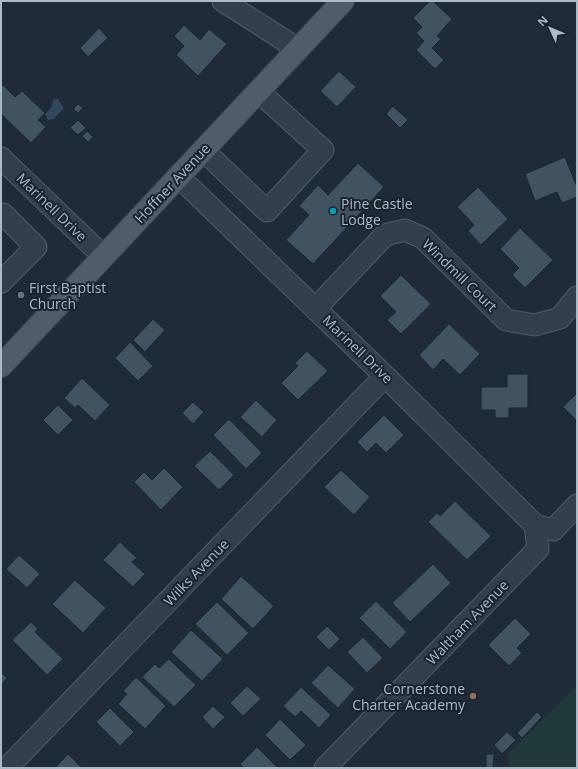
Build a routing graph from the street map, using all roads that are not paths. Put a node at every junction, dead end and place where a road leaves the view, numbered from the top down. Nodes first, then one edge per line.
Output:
1 (223, 1) edge
2 (344, 1) edge
3 (298, 49) junction
4 (258, 91) junction
5 (203, 150) junction
6 (1, 158) edge
7 (178, 176) junction
8 (1, 216) edge
9 (103, 256) junction
10 (1, 282) edge
11 (577, 297) edge
12 (316, 308) junction
13 (1, 366) edge
14 (385, 376) junction
15 (577, 505) edge
16 (535, 525) junction
17 (7, 768) edge
18 (326, 768) edge

1 - 3 street
2 - 3 main road, Hoffner Avenue
3 - 4 main road, Hoffner Avenue
4 - 5 main road, Hoffner Avenue
4 - 5 street
5 - 7 main road, Hoffner Avenue
6 - 9 street, Marinell Drive
7 - 9 main road, Hoffner Avenue
7 - 12 street, Marinell Drive
8 - 10 street
9 - 13 main road, Hoffner Avenue
11 - 12 street, Windmill Court
12 - 14 street, Marinell Drive
14 - 16 street, Marinell Drive
14 - 17 street, Wilks Avenue
15 - 16 street
16 - 18 street, Waltham Avenue

